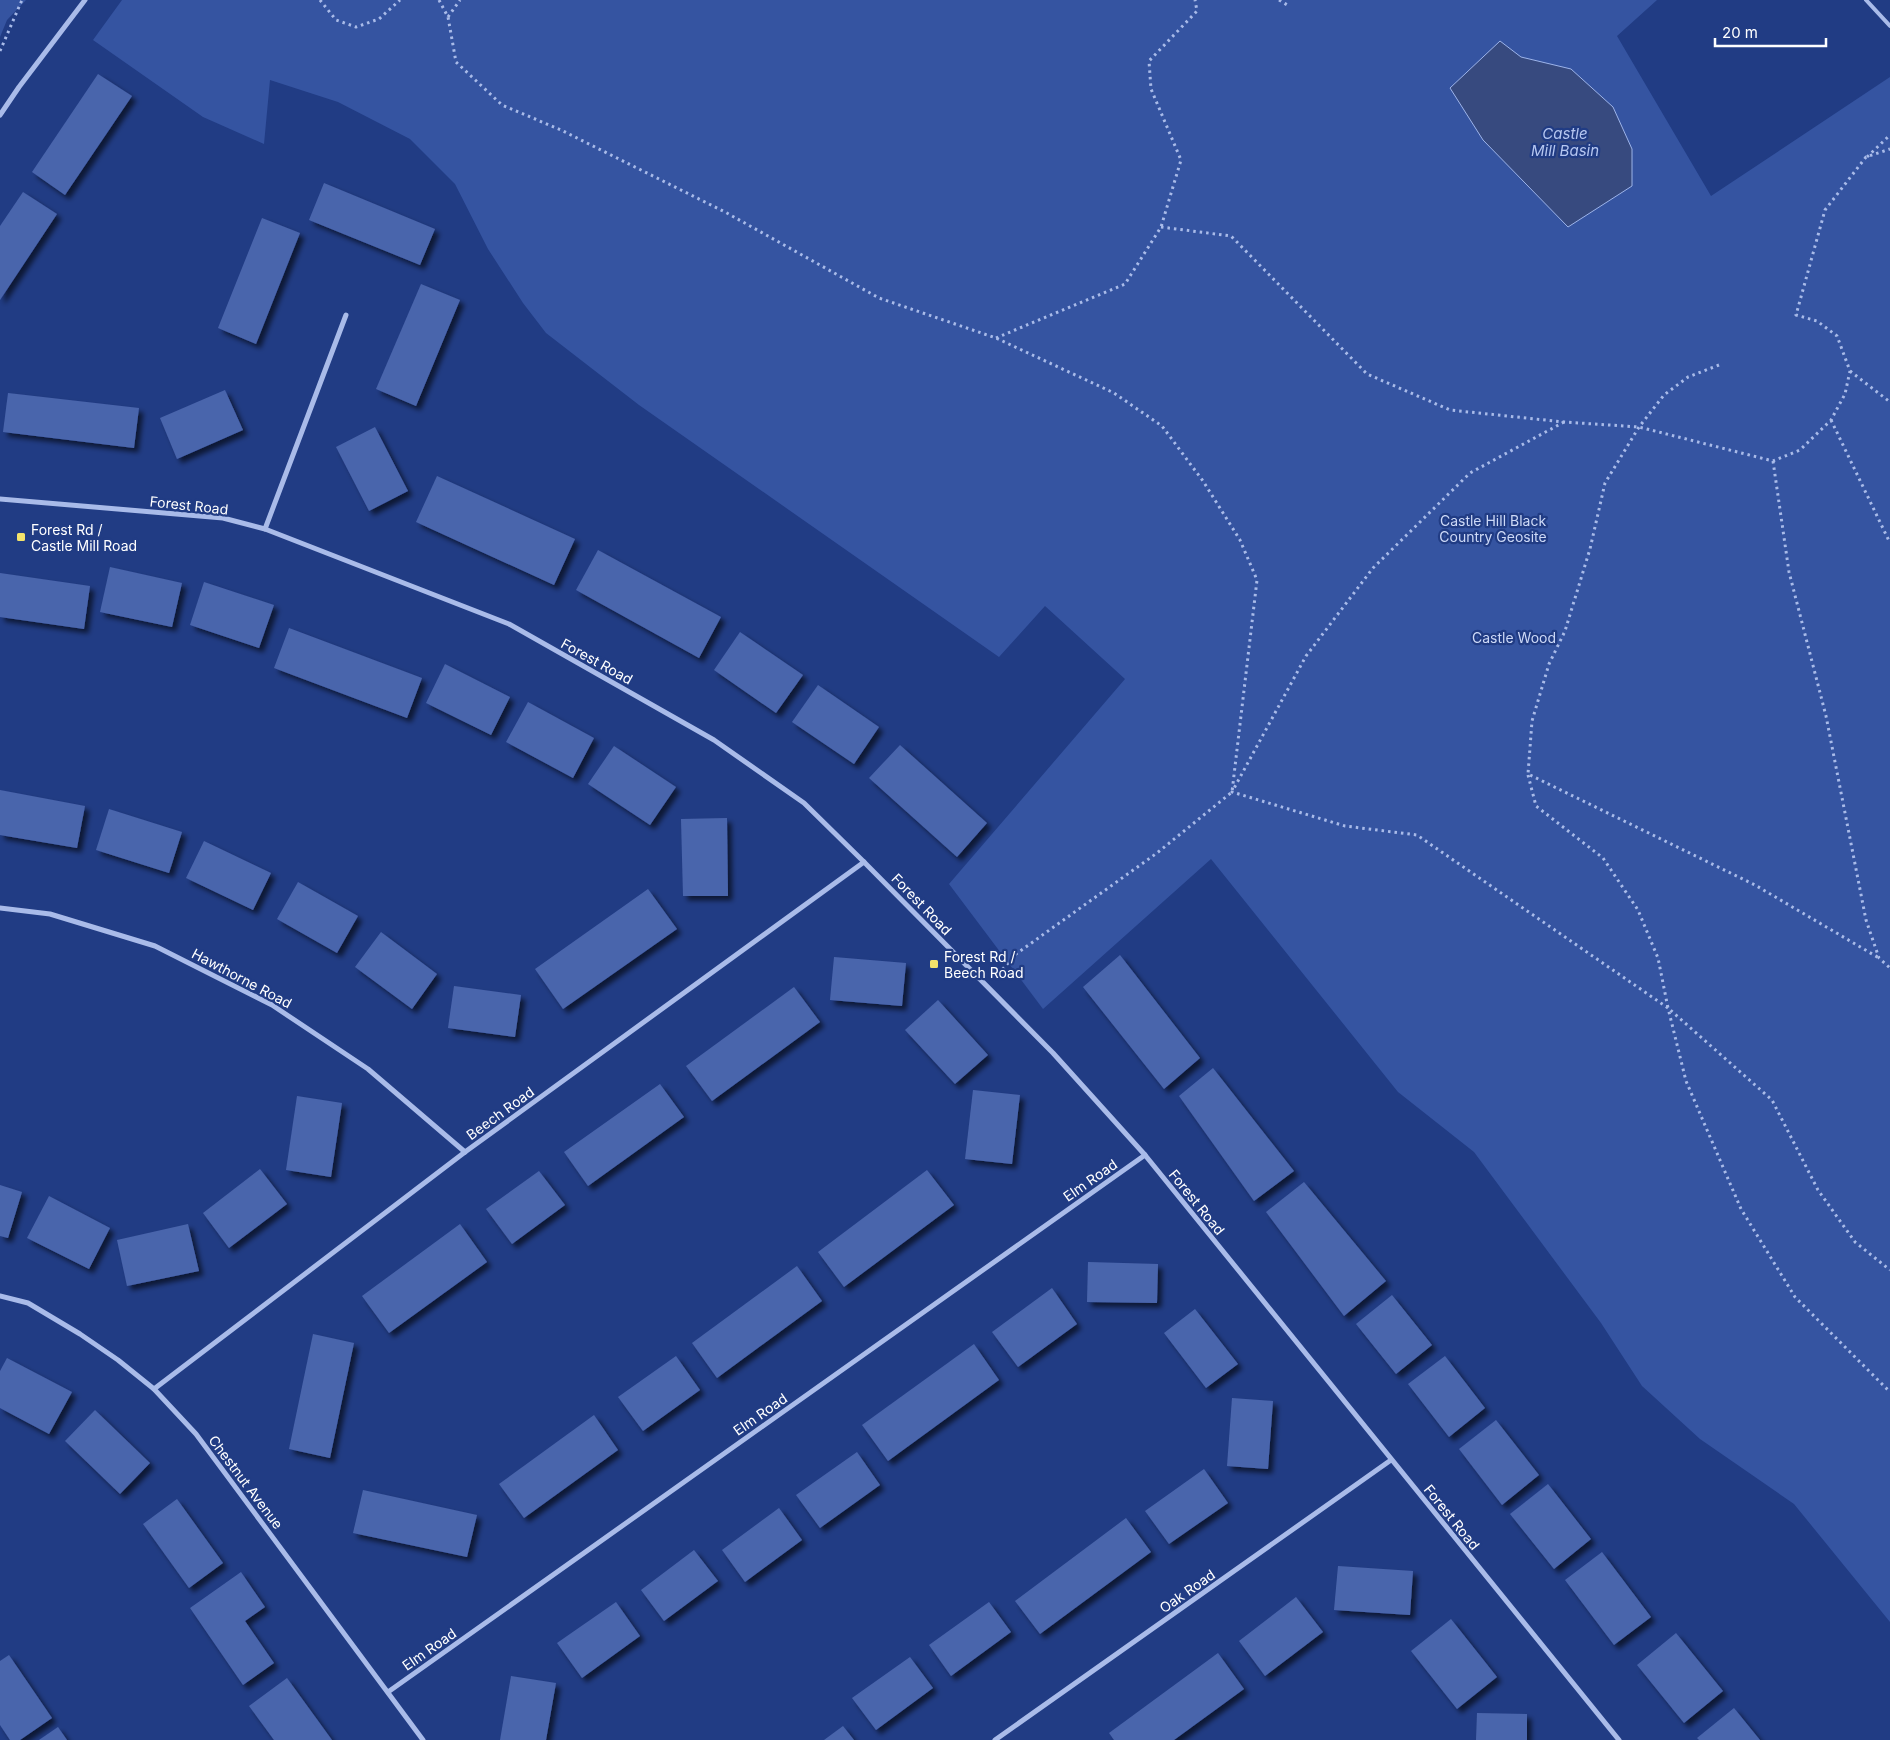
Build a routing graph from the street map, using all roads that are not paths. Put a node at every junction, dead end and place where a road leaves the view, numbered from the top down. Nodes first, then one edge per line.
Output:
1 (85, 0) edge
2 (1866, 0) edge
3 (1890, 26) edge
4 (0, 115) edge
5 (346, 315) dead end
6 (0, 499) edge
7 (265, 529) junction
8 (864, 862) junction
9 (0, 908) edge
10 (465, 1152) junction
11 (1145, 1155) junction
12 (0, 1296) edge
13 (154, 1390) junction
14 (1391, 1460) junction
15 (388, 1692) junction
16 (423, 1740) edge
17 (995, 1740) edge
18 (1618, 1740) edge

1 - 4 street
2 - 3 lane
5 - 7 street
6 - 7 street, Forest Road
7 - 8 street, Forest Road
8 - 10 street, Beech Road
8 - 11 street, Forest Road
9 - 10 street, Hawthorne Road
10 - 13 street, Beech Road
11 - 14 street, Forest Road
11 - 15 street, Elm Road
12 - 13 street, Chestnut Avenue
13 - 15 street, Chestnut Avenue
14 - 17 street, Oak Road
14 - 18 street, Forest Road
15 - 16 street, Chestnut Avenue

